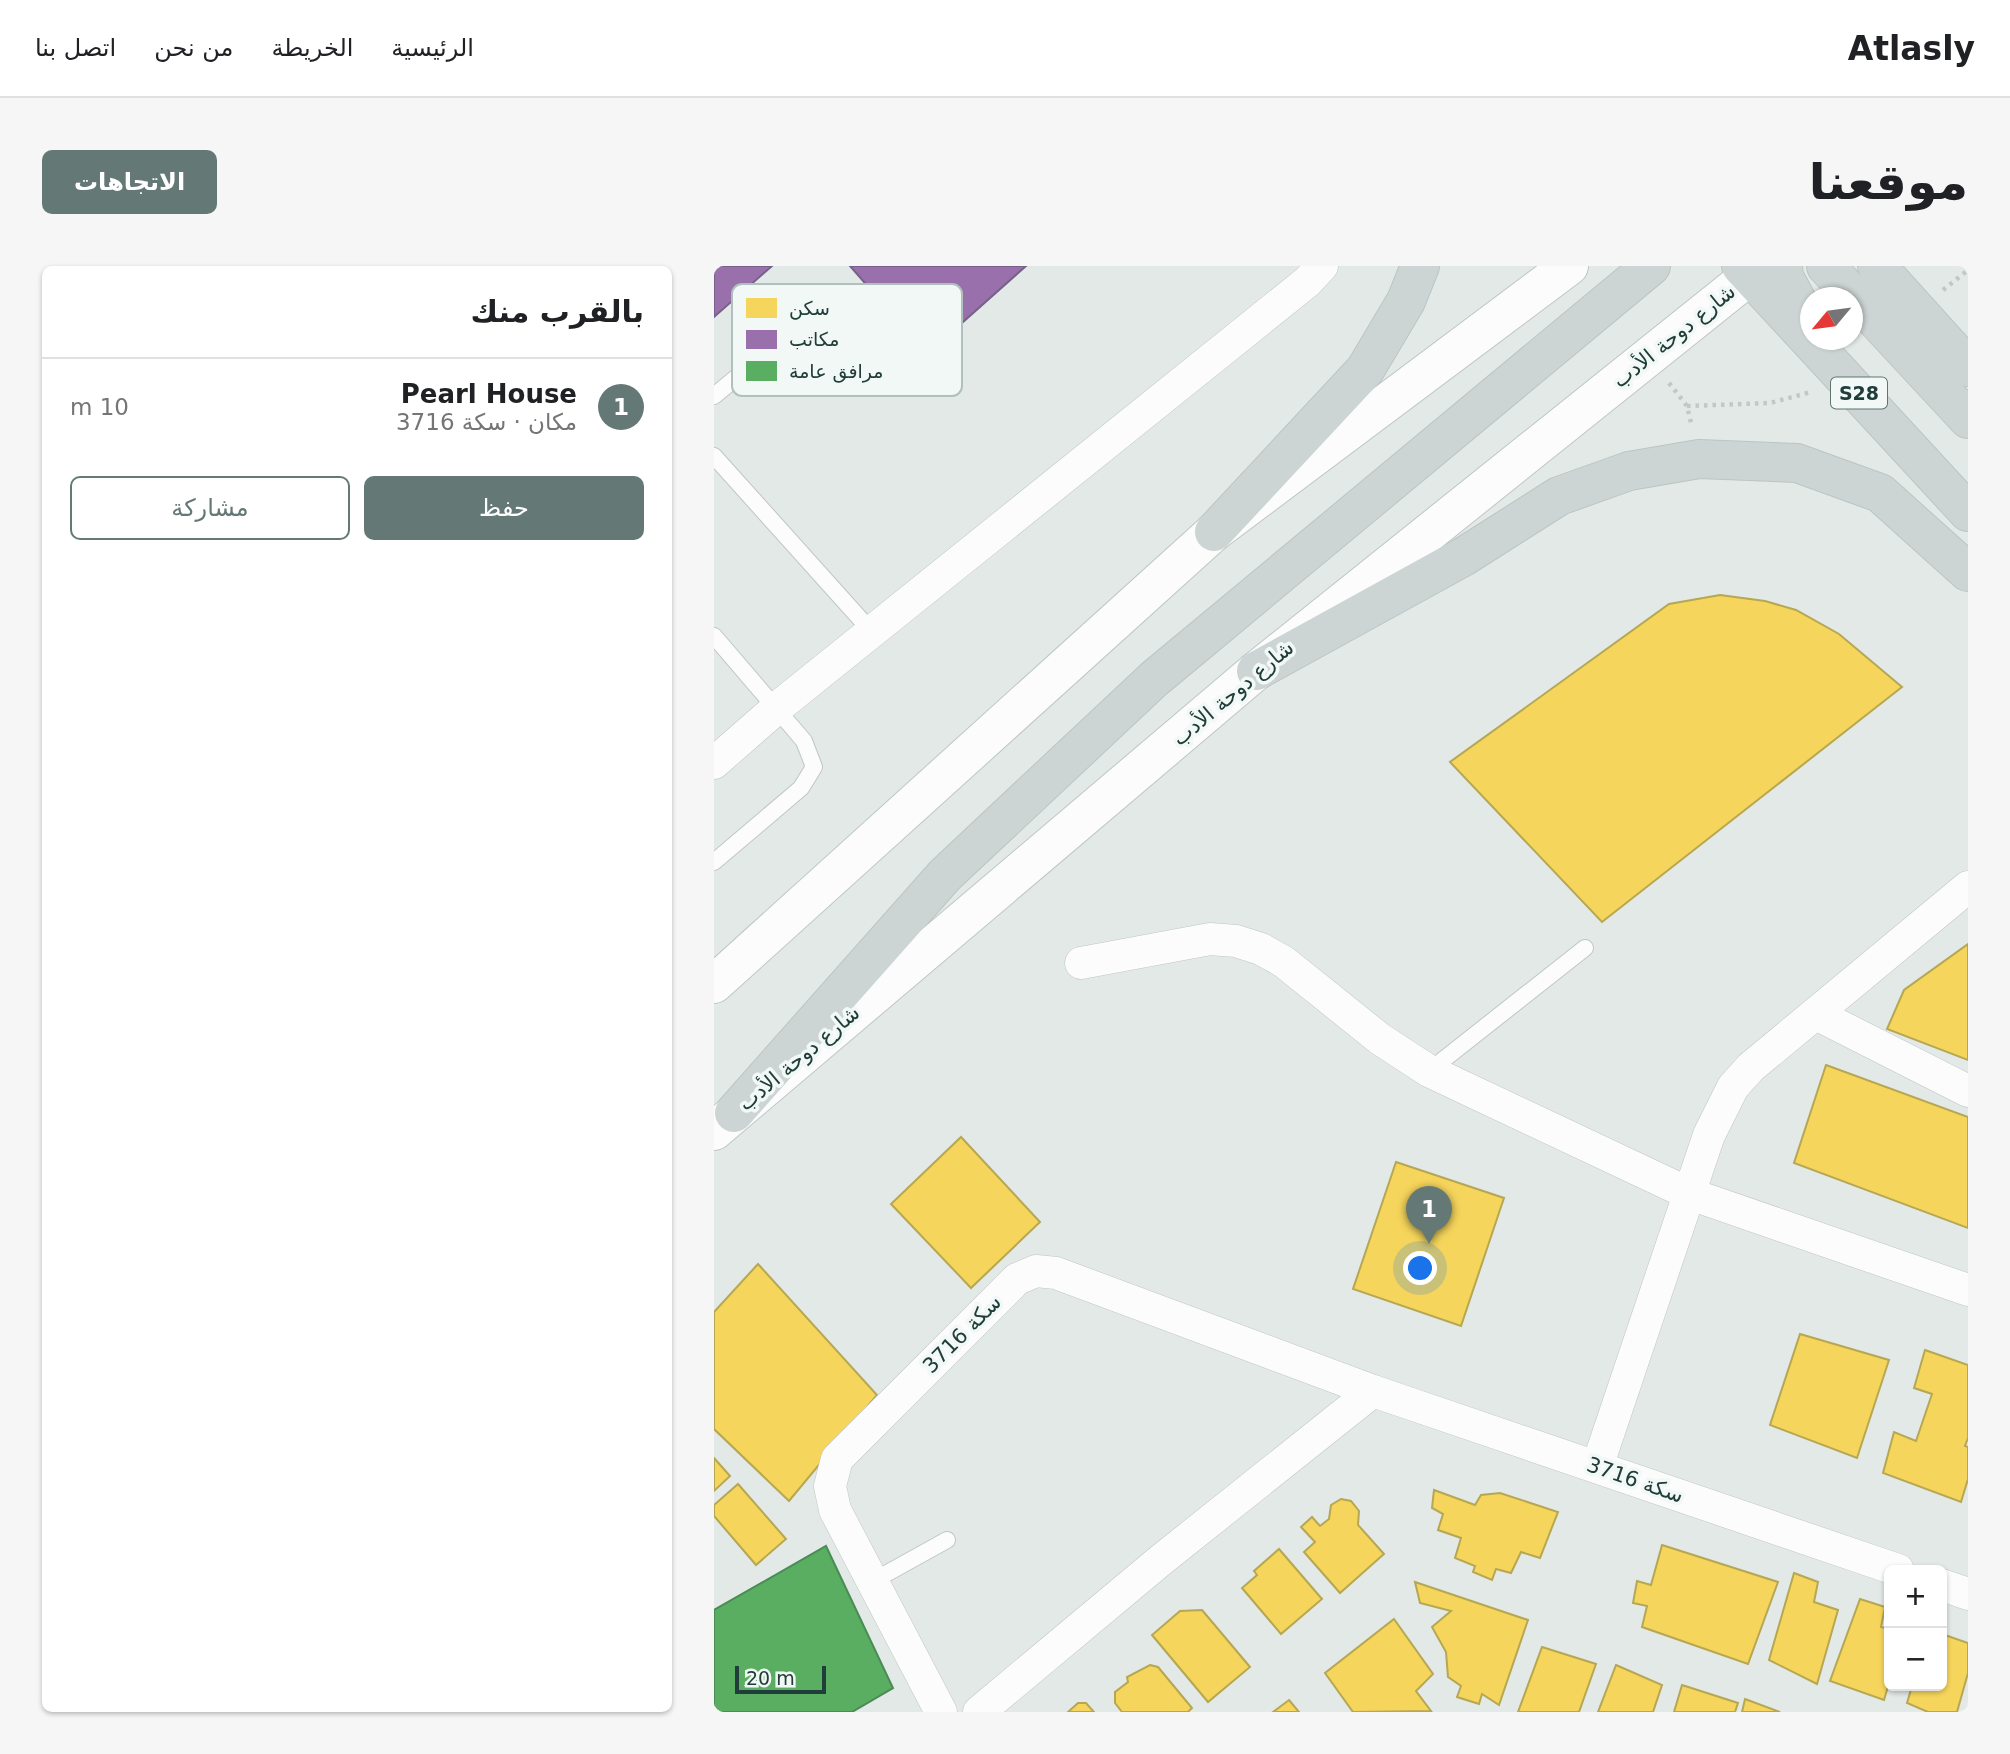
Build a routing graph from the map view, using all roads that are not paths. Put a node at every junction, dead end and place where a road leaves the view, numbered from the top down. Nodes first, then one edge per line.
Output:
1 (1322, 266) edge
2 (1420, 266) edge
3 (1569, 266) edge
4 (1651, 266) edge
5 (1826, 266) edge
6 (1877, 266) edge
7 (1758, 269) edge
8 (1800, 306) edge
9 (1824, 351) edge
10 (1968, 368) edge
11 (732, 381) edge
12 (714, 396) edge
13 (1968, 419) edge
14 (714, 456) edge
15 (1968, 512) edge
16 (1214, 532) junction
17 (1968, 572) edge
18 (872, 632) junction
19 (714, 636) edge
20 (1256, 671) junction
21 (778, 707) junction
22 (714, 763) edge
23 (714, 862) edge
24 (1968, 887) edge
25 (1585, 948) dead end
26 (1081, 963) dead end
27 (714, 984) edge
28 (1816, 1014) junction
29 (1429, 1071) junction
30 (1968, 1091) edge
31 (724, 1121) edge
32 (1690, 1194) junction
33 (1968, 1290) edge
34 (1373, 1391) junction
35 (1597, 1467) junction
36 (947, 1540) dead end
37 (1884, 1565) edge
38 (873, 1581) junction
39 (1947, 1587) edge
40 (1968, 1594) edge
41 (941, 1712) edge
42 (979, 1712) edge

1 - 18 street
2 - 16 main road
3 - 16 main road
4 - 31 main road
5 - 13 main road
6 - 10 main road
7 - 8 main road
7 - 9 main road, S28
7 - 20 main road, شارع دوحة الأدب
9 - 15 main road, S28
11 - 12 lane
14 - 18 lane
16 - 27 main road
17 - 20 main road
18 - 21 street
19 - 21 lane
20 - 31 main road, شارع دوحة الأدب
21 - 22 street
21 - 23 lane
24 - 28 street
25 - 29 lane
26 - 29 street
28 - 30 street
28 - 32 street
29 - 32 street
32 - 33 street
32 - 35 street
34 - 35 street, سكة 3716
34 - 38 street, سكة 3716
34 - 42 street
35 - 37 street, سكة 3716
36 - 38 lane
38 - 41 street, سكة 3716
39 - 40 street

